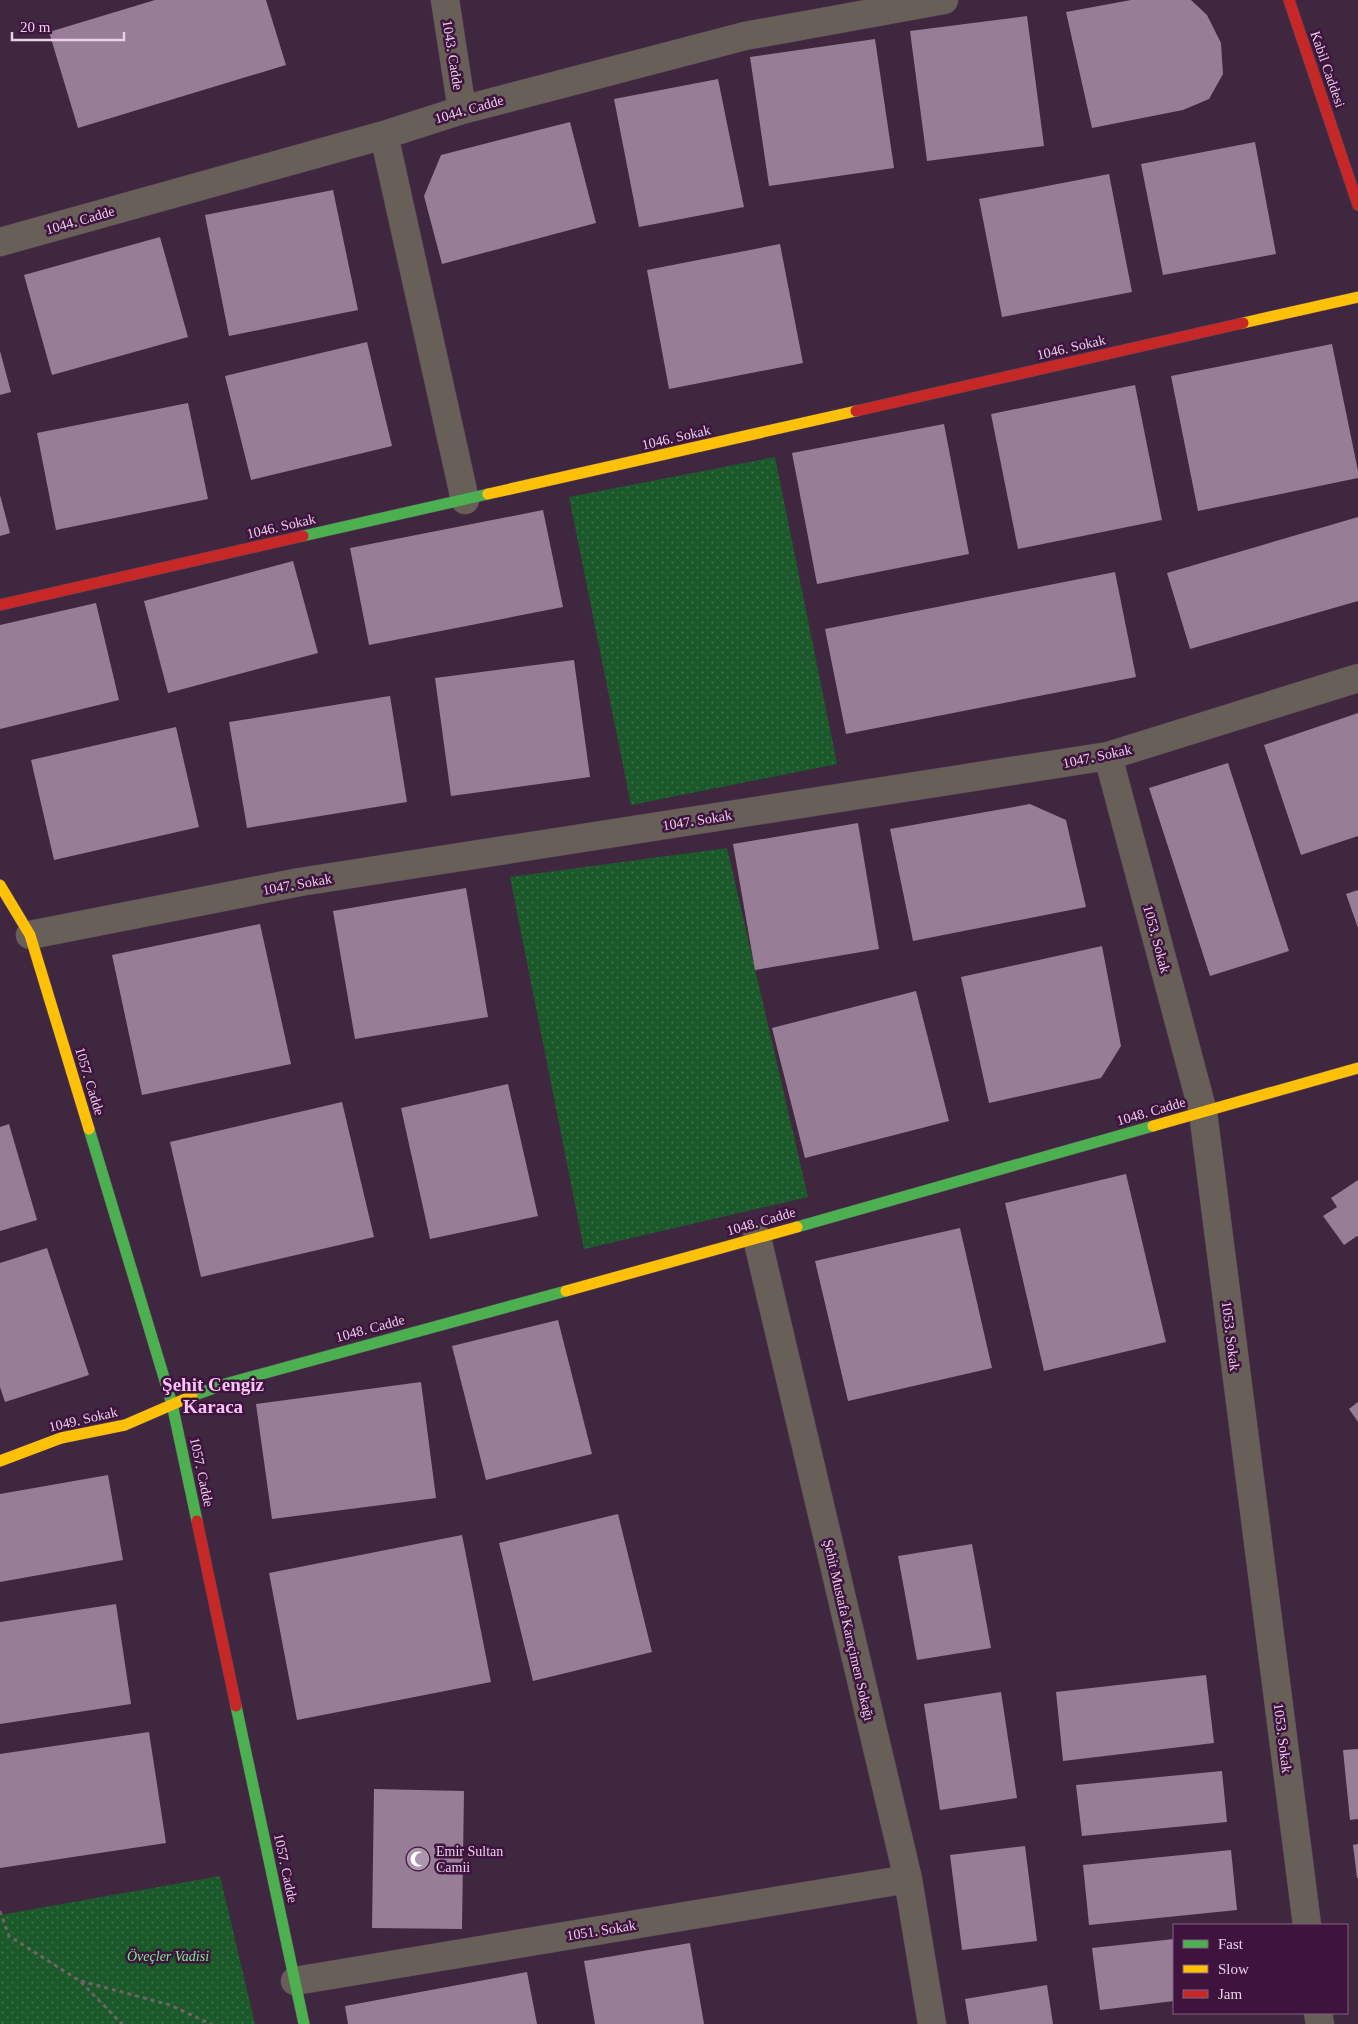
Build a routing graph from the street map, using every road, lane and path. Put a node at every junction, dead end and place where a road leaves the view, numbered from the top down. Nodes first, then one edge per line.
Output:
1 (445, 0) edge
2 (944, 0) edge
3 (1289, 0) edge
4 (462, 110) junction
5 (384, 135) junction
6 (1358, 205) edge
7 (0, 242) edge
8 (1358, 297) edge
9 (465, 500) junction
10 (0, 605) edge
11 (1358, 678) edge
12 (1108, 756) junction
13 (0, 885) edge
14 (30, 935) junction
15 (1358, 1068) edge
16 (1202, 1112) junction
17 (757, 1238) junction
18 (172, 1404) junction
19 (0, 1461) edge
20 (908, 1879) junction
21 (0, 1911) edge
22 (1307, 1924) edge
23 (80, 1981) junction
24 (295, 1981) junction
25 (122, 2024) edge
26 (211, 2024) edge
27 (304, 2024) edge
28 (932, 2024) edge

1 - 4 street, 1043. Cadde
2 - 4 street, 1044. Cadde
3 - 6 street, Kabil Caddesi
4 - 5 street, 1044. Cadde
5 - 7 street, 1044. Cadde
5 - 9 street
8 - 9 street, 1046. Sokak
9 - 10 street, 1046. Sokak
11 - 12 street, 1047. Sokak
12 - 14 street, 1047. Sokak
12 - 16 street, 1053. Sokak
13 - 14 street, 1057. Cadde
14 - 18 street, 1057. Cadde
15 - 16 street, 1048. Cadde
16 - 17 street, 1048. Cadde
16 - 22 street, 1053. Sokak
17 - 18 street, 1048. Cadde
17 - 20 street, Şehit Mustafa Karaçimen Sokağı
18 - 19 street, 1049. Sokak
18 - 24 street, 1057. Cadde
20 - 24 street, 1051. Sokak
20 - 28 street, Şehit Mustafa Karaçimen Sokağı
21 - 23 path
23 - 25 path
23 - 26 path
24 - 27 street, 1057. Cadde

